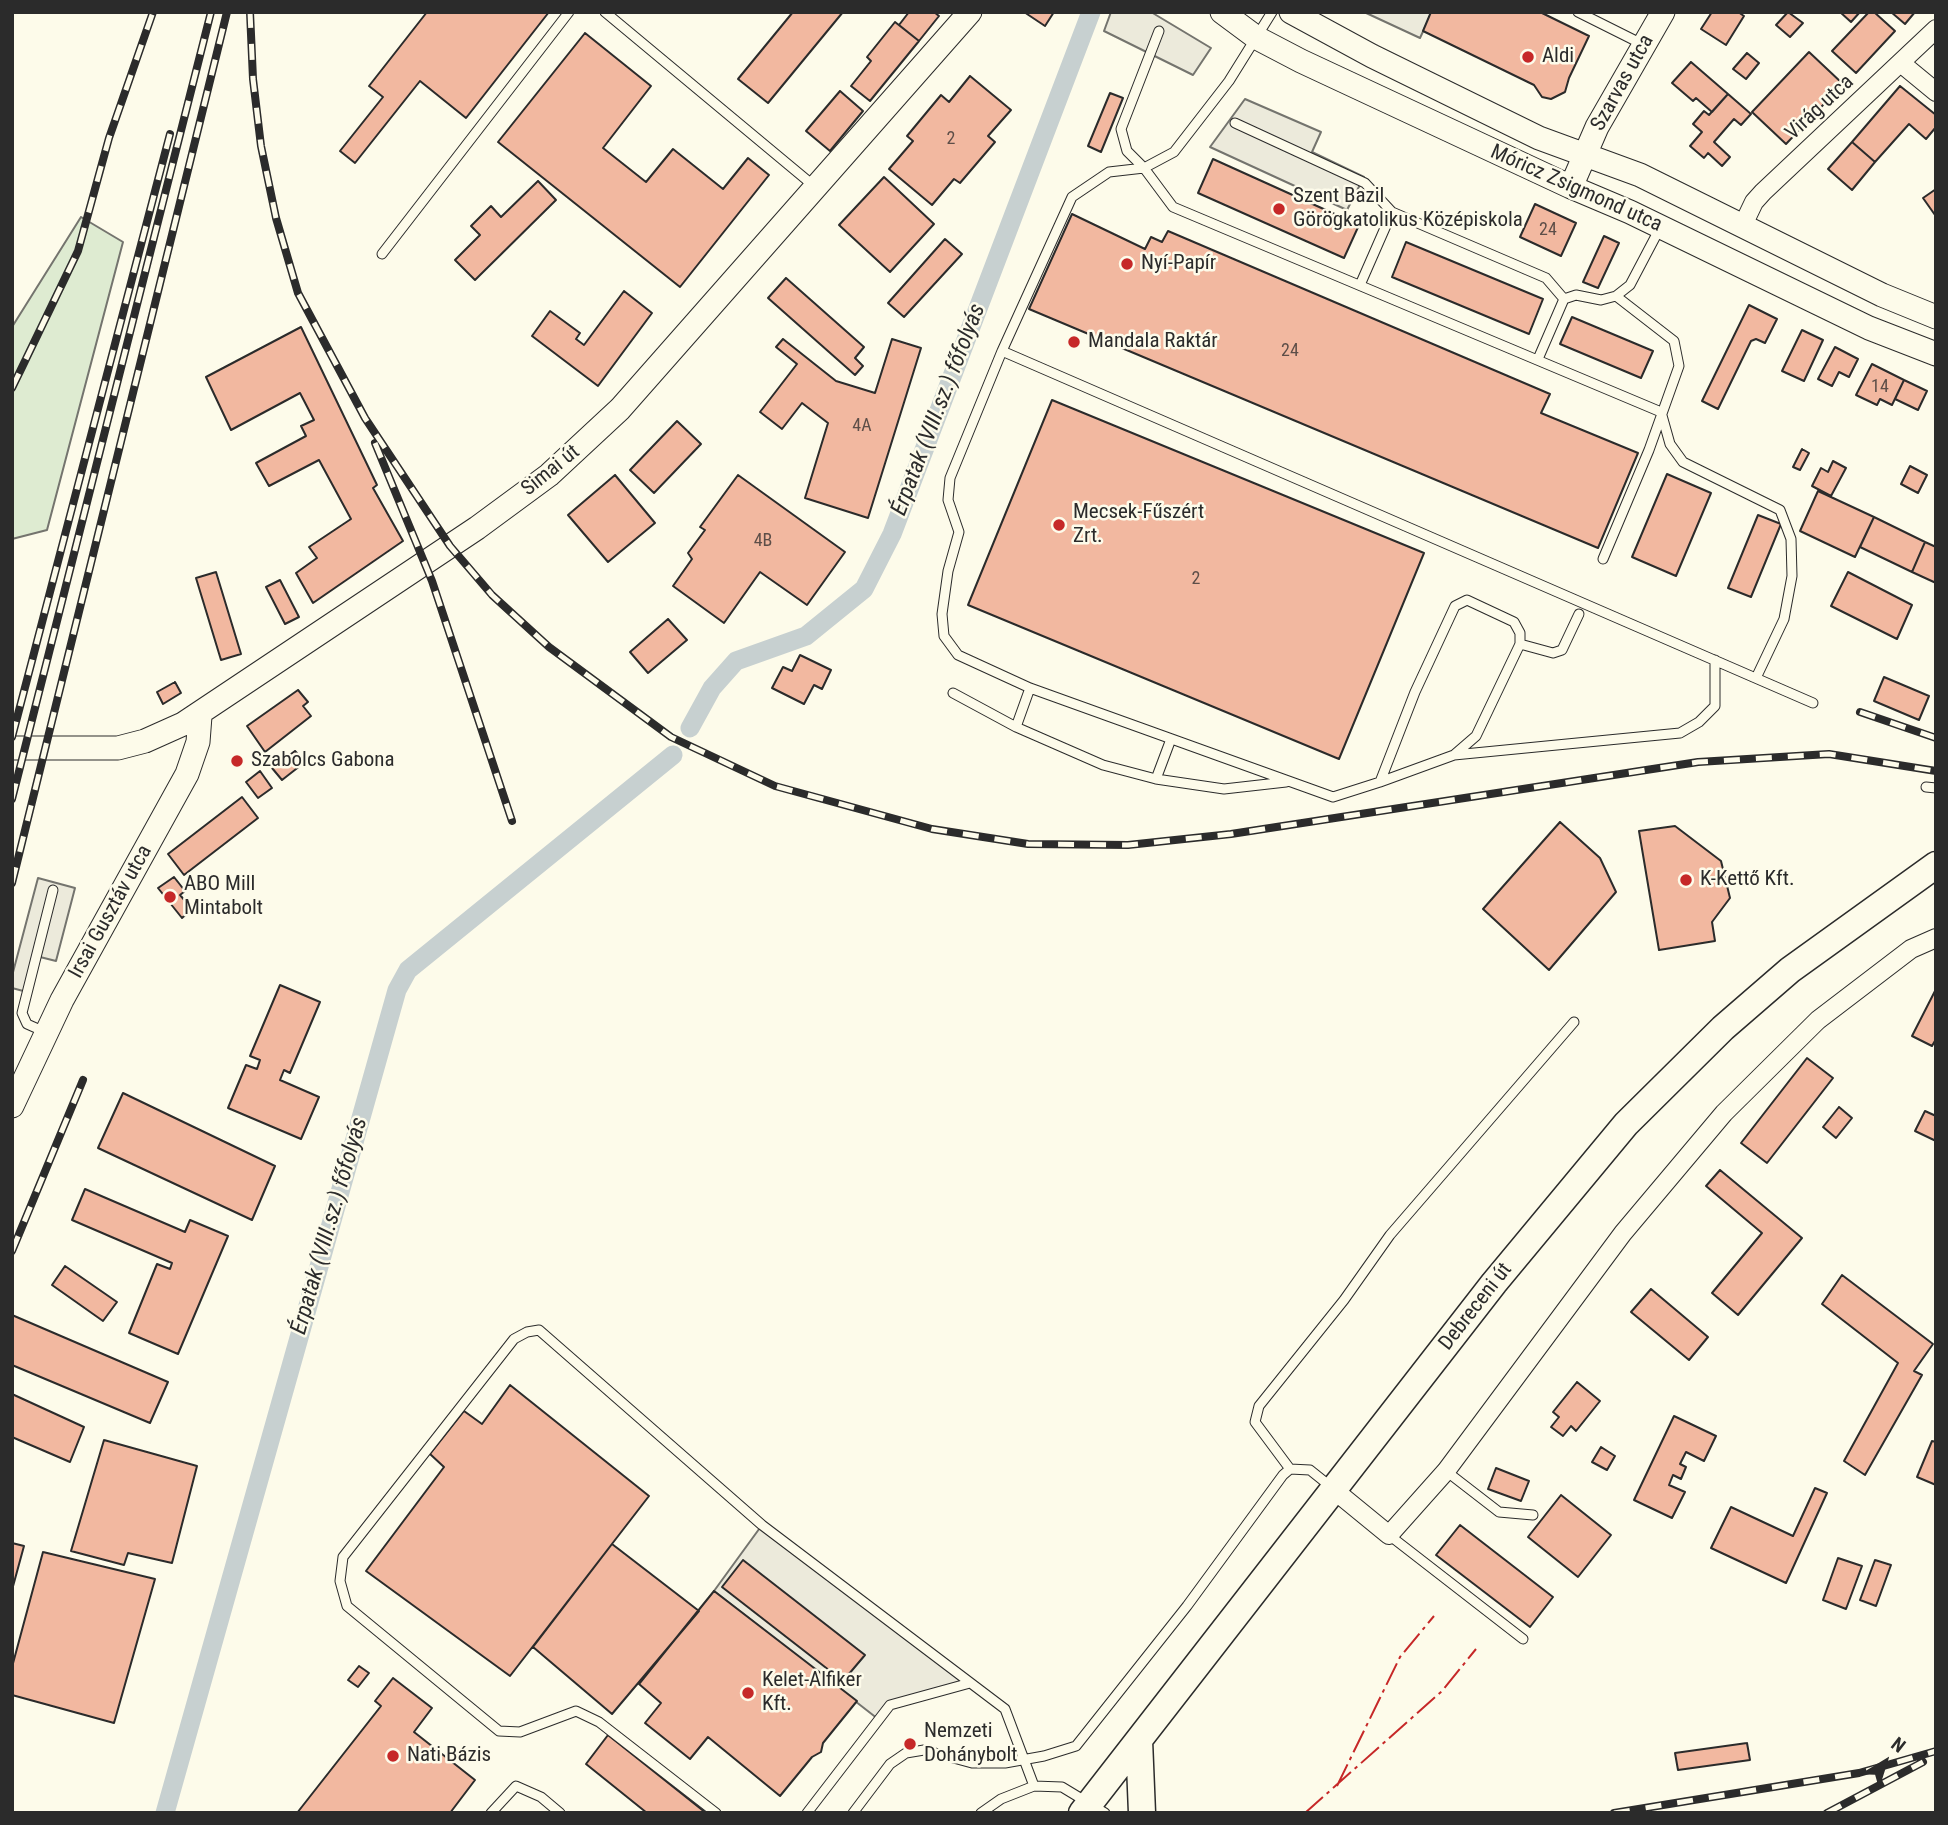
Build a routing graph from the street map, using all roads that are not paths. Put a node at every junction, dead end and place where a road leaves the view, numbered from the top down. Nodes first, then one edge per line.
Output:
1 (569, 12) edge
2 (605, 12) edge
3 (970, 12) edge
4 (1222, 12) edge
5 (1272, 12) edge
6 (1292, 12) edge
7 (1577, 12) edge
8 (1663, 12) edge
9 (1936, 30) edge
10 (1159, 31) dead end
11 (1257, 37) junction
12 (1644, 45) junction
13 (1902, 64) junction
14 (1936, 92) edge
15 (1235, 123) dead end
16 (1585, 155) junction
17 (1144, 168) junction
18 (816, 187) junction
19 (1571, 187) junction
20 (1392, 212) junction
21 (1743, 225) junction
22 (1661, 227) junction
23 (382, 254) dead end
24 (1360, 285) junction
25 (1616, 296) junction
26 (1564, 299) junction
27 (1936, 317) edge
28 (1002, 351) junction
29 (1936, 355) edge
30 (1538, 359) junction
31 (1661, 412) junction
32 (1603, 559) dead end
33 (1579, 614) dead end
34 (1520, 644) junction
35 (1715, 660) junction
36 (1756, 678) junction
37 (1030, 688) junction
38 (953, 693) dead end
39 (1813, 703) dead end
40 (200, 716) junction
41 (1016, 727) junction
42 (1171, 738) junction
43 (12, 748) edge
44 (1454, 755) junction
45 (1156, 779) junction
46 (1292, 782) junction
47 (1380, 782) junction
48 (1936, 865) edge
49 (53, 890) dead end
50 (1936, 938) edge
51 (1574, 1022) dead end
52 (47, 1032) junction
53 (12, 1106) edge
54 (1290, 1469) junction
55 (1446, 1471) junction
56 (1334, 1490) junction
57 (1532, 1515) dead end
58 (1389, 1535) junction
59 (1523, 1639) dead end
60 (970, 1683) junction
61 (1139, 1740) junction
62 (1024, 1759) junction
63 (1034, 1786) junction
64 (1093, 1809) edge
65 (491, 1813) edge
66 (560, 1813) edge
67 (716, 1813) edge
68 (807, 1813) edge
69 (853, 1813) edge
70 (981, 1813) edge
71 (1142, 1813) edge

1 - 23 lane
2 - 18 lane
3 - 18 main road, Simai út
4 - 11 main road, Móricz Zsigmond utca
5 - 11 lane
6 - 16 main road, Móricz Zsigmond utca
7 - 12 lane
8 - 12 main road, Szarvas utca
9 - 13 street, Virág utca
10 - 17 lane
11 - 17 lane
11 - 19 main road, Móricz Zsigmond utca
12 - 16 main road, Szarvas utca
13 - 14 street
13 - 21 street, Virág utca
15 - 20 lane
16 - 19 main road, Szarvas utca
16 - 21 main road, Móricz Zsigmond utca
17 - 24 lane
17 - 28 lane
18 - 40 main road, Simai út
19 - 22 main road, Móricz Zsigmond utca
20 - 24 lane
20 - 26 lane
21 - 27 main road, Móricz Zsigmond utca
22 - 25 lane
22 - 29 main road, Móricz Zsigmond utca
24 - 30 lane
25 - 26 lane
25 - 31 lane
26 - 30 lane
28 - 35 lane
28 - 37 lane
30 - 31 lane
31 - 32 lane
31 - 36 lane
33 - 34 lane
34 - 44 lane
34 - 47 lane
35 - 36 lane
35 - 44 lane
36 - 39 lane
37 - 41 lane
37 - 42 lane
38 - 41 lane
40 - 43 main road, Simai út
40 - 52 main road, Irsai Gusztáv utca
41 - 45 lane
42 - 45 lane
42 - 46 lane
44 - 47 lane
45 - 46 lane
46 - 47 lane
48 - 56 main road, Debreceni út
49 - 52 lane
50 - 55 street
51 - 54 lane
52 - 53 main road, Irsai Gusztáv utca
54 - 56 lane
54 - 62 lane
55 - 57 lane
55 - 58 street
56 - 58 street
56 - 61 main road, Debreceni út
58 - 59 lane
60 - 62 lane
60 - 67 lane
60 - 68 lane
61 - 64 main road, Debreceni út
61 - 71 main road
62 - 63 lane
62 - 69 lane
63 - 64 lane
63 - 70 lane
65 - 66 lane

